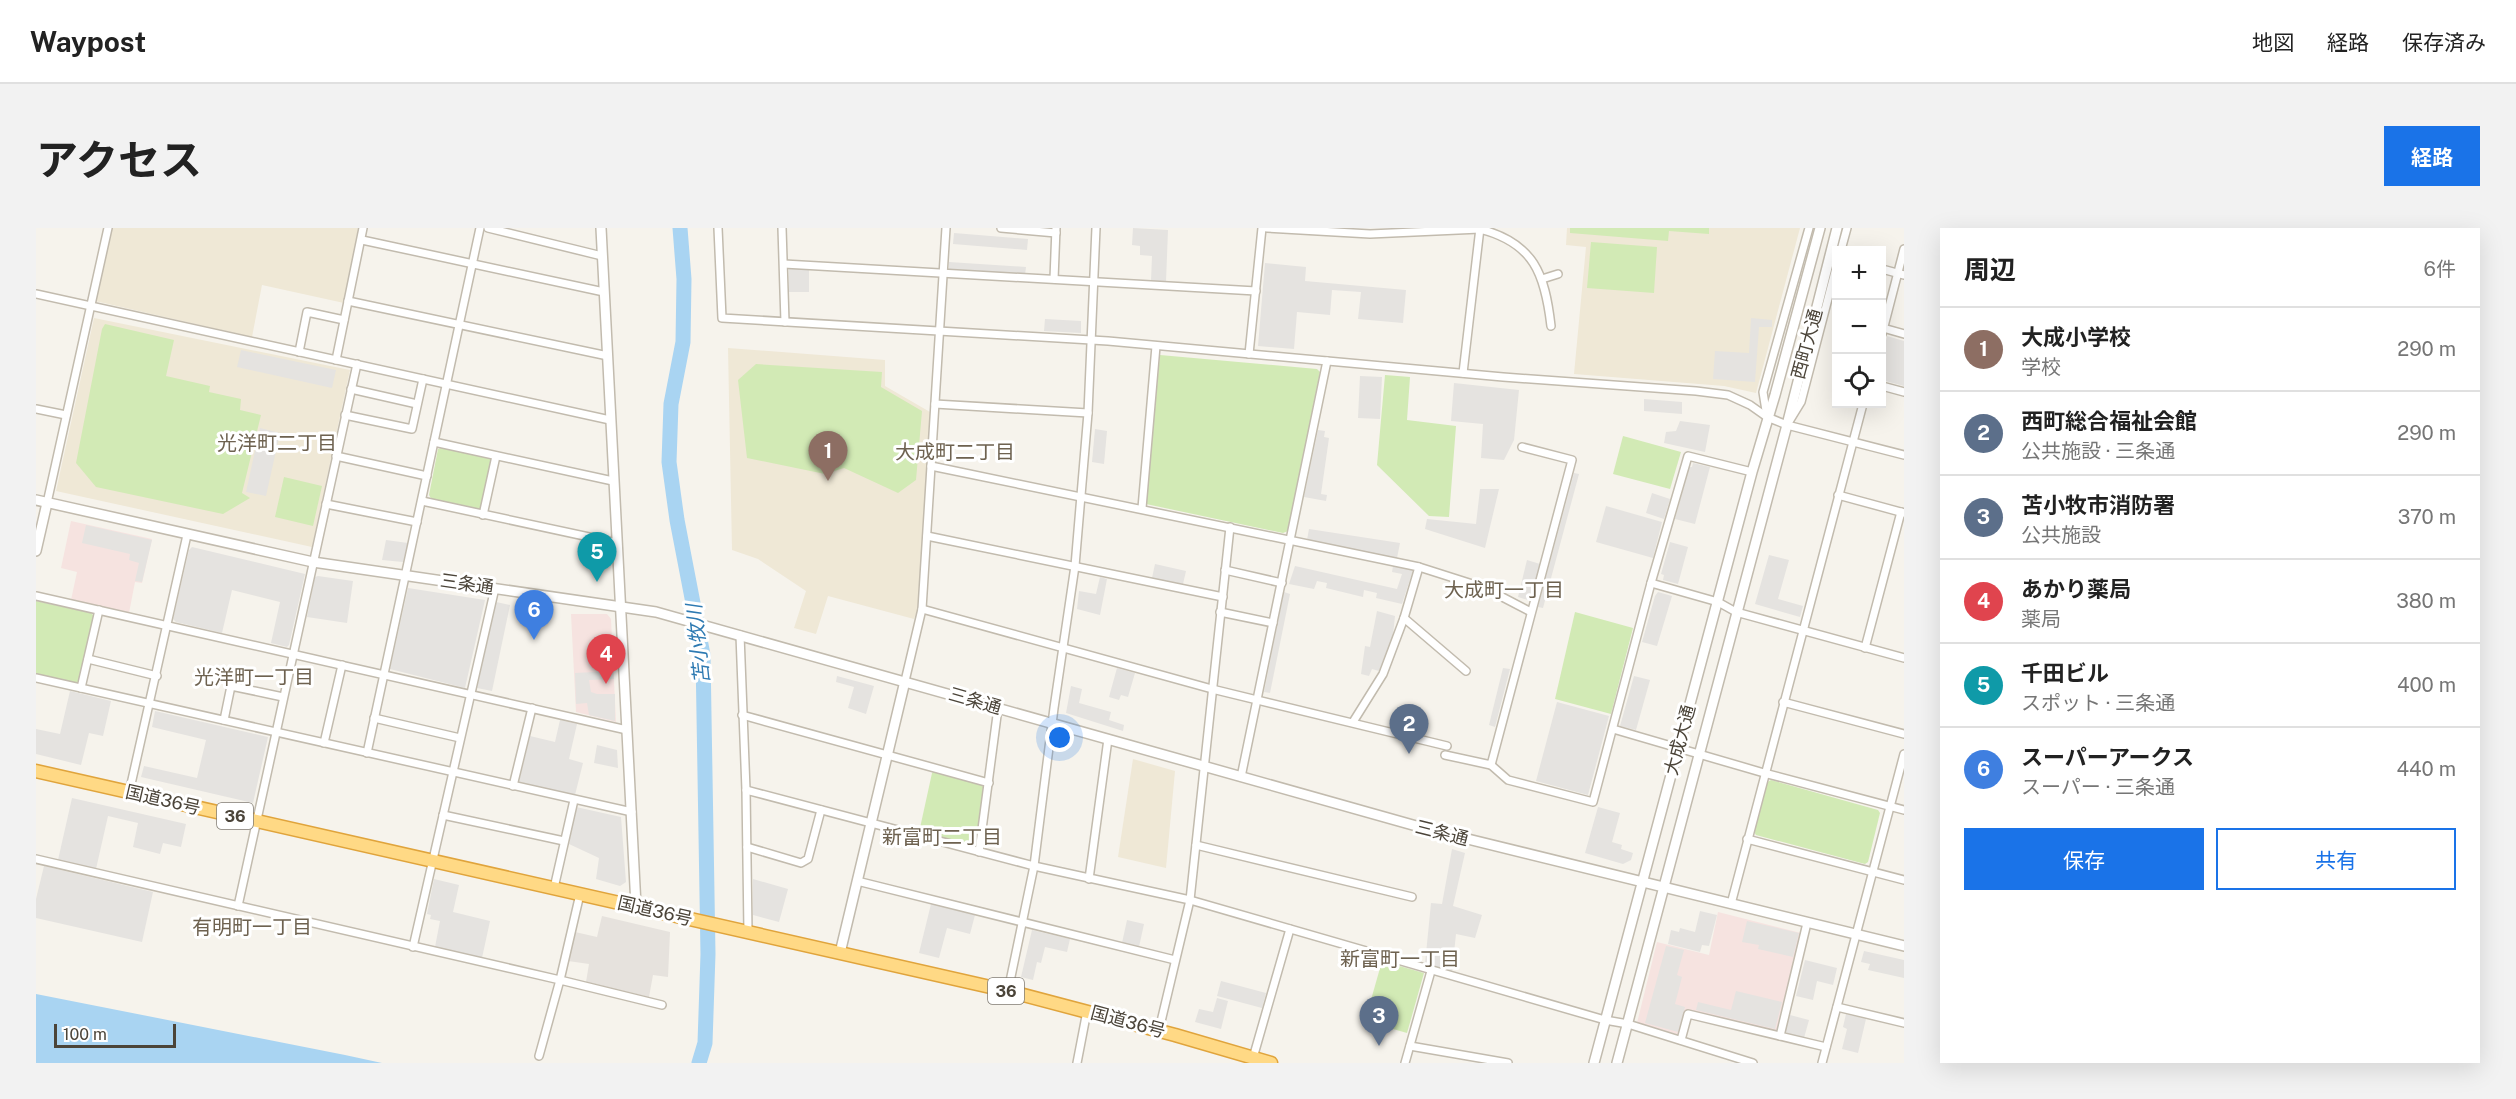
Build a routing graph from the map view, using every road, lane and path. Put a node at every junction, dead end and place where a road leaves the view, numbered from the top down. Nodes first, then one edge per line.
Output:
1 (108, 228) edge
2 (363, 228) edge
3 (480, 228) edge
4 (488, 228) edge
5 (601, 228) edge
6 (718, 228) edge
7 (782, 228) edge
8 (946, 228) edge
9 (1001, 228) edge
10 (1096, 228) edge
11 (1262, 228) edge
12 (1267, 228) edge
13 (1480, 228) edge
14 (1809, 228) edge
15 (1820, 228) edge
16 (1836, 228) edge
17 (1847, 228) edge
18 (1056, 230) edge
19 (362, 240) junction
20 (1842, 246) edge
21 (1904, 249) edge
22 (602, 256) junction
23 (471, 264) junction
24 (784, 264) junction
25 (1886, 270) edge
26 (943, 272) junction
27 (1558, 274) dead end
28 (1901, 275) edge
29 (1054, 279) junction
30 (1542, 279) junction
31 (1094, 282) junction
32 (1832, 284) edge
33 (1256, 291) junction
34 (604, 292) junction
35 (36, 294) edge
36 (348, 301) junction
37 (91, 306) junction
38 (1886, 319) edge
39 (344, 320) junction
40 (785, 322) junction
41 (459, 324) junction
42 (1551, 326) dead end
43 (940, 332) junction
44 (1886, 332) edge
45 (1904, 334) edge
46 (1091, 340) junction
47 (1156, 346) junction
48 (299, 352) junction
49 (1249, 354) junction
50 (608, 356) junction
51 (336, 360) junction
52 (1327, 361) junction
53 (357, 364) junction
54 (1463, 373) junction
55 (423, 379) junction
56 (446, 384) junction
57 (1886, 387) edge
58 (351, 389) junction
59 (1904, 392) edge
60 (935, 404) junction
61 (417, 405) junction
62 (1862, 408) edge
63 (36, 409) edge
64 (1088, 413) junction
65 (66, 415) junction
66 (345, 415) junction
67 (1767, 417) junction
68 (610, 420) junction
69 (1787, 425) junction
70 (434, 442) junction
71 (1852, 442) junction
72 (1522, 447) dead end
73 (1904, 455) edge
74 (336, 456) junction
75 (496, 456) junction
76 (931, 466) junction
77 (1752, 472) junction
78 (427, 476) junction
79 (614, 480) junction
80 (1838, 495) junction
81 (1082, 497) junction
82 (36, 501) edge
83 (422, 501) junction
84 (47, 503) junction
85 (326, 504) junction
86 (1142, 508) junction
87 (1903, 513) edge
88 (483, 514) junction
89 (417, 522) junction
90 (1230, 527) junction
91 (187, 535) junction
92 (927, 536) junction
93 (1290, 539) junction
94 (617, 543) junction
95 (36, 551) edge
96 (313, 562) junction
97 (1075, 566) junction
98 (1419, 567) junction
99 (1226, 570) junction
100 (406, 576) junction
101 (1282, 583) junction
102 (1652, 583) junction
103 (495, 588) junction
104 (36, 596) edge
105 (1222, 597) junction
106 (1718, 602) junction
107 (621, 606) junction
108 (922, 609) junction
109 (99, 610) junction
110 (1221, 612) junction
111 (1531, 612) junction
112 (1736, 612) junction
113 (1404, 618) junction
114 (1273, 623) junction
115 (168, 626) junction
116 (1802, 631) junction
117 (740, 635) junction
118 (1063, 647) junction
119 (1865, 648) junction
120 (293, 654) junction
121 (1904, 658) edge
122 (88, 659) junction
123 (342, 665) junction
124 (1466, 671) dead end
125 (384, 674) junction
126 (157, 676) junction
127 (36, 678) edge
128 (905, 681) junction
129 (81, 688) junction
130 (1212, 689) junction
131 (471, 694) junction
132 (283, 697) junction
133 (1257, 699) junction
134 (1783, 702) junction
135 (150, 704) junction
136 (532, 708) junction
137 (998, 708) junction
138 (742, 715) junction
139 (374, 718) junction
140 (224, 720) junction
141 (1353, 722) junction
142 (1052, 724) junction
143 (1612, 729) junction
144 (627, 730) junction
145 (276, 732) junction
146 (1904, 734) edge
147 (460, 738) junction
148 (1108, 739) junction
149 (324, 743) junction
150 (1447, 746) dead end
151 (1677, 747) junction
152 (367, 753) junction
153 (888, 754) junction
154 (1445, 754) dead end
155 (1698, 754) junction
156 (1904, 754) edge
157 (1491, 765) junction
158 (1204, 767) junction
159 (36, 771) edge
160 (452, 772) junction
161 (1764, 773) junction
162 (1241, 777) junction
163 (989, 783) junction
164 (513, 786) junction
165 (746, 790) junction
166 (129, 793) junction
167 (574, 800) junction
168 (1890, 806) junction
169 (821, 810) junction
170 (1904, 810) edge
171 (632, 812) junction
172 (443, 815) junction
173 (257, 821) junction
174 (871, 823) junction
175 (1747, 839) junction
176 (564, 840) junction
177 (1196, 845) junction
178 (747, 847) junction
179 (979, 852) junction
180 (36, 859) edge
181 (433, 861) junction
182 (1034, 867) junction
183 (1872, 872) junction
184 (1089, 879) junction
185 (1904, 880) edge
186 (856, 881) junction
187 (1642, 882) junction
188 (554, 888) junction
189 (1665, 888) junction
190 (580, 894) junction
191 (1412, 897) dead end
192 (1190, 900) junction
193 (1731, 904) junction
194 (238, 906) junction
195 (636, 906) junction
196 (1023, 922) junction
197 (1807, 922) junction
198 (1290, 929) junction
199 (743, 931) junction
200 (1856, 934) junction
201 (1904, 946) edge
202 (413, 947) junction
203 (840, 953) junction
204 (1175, 960) junction
205 (1431, 971) junction
206 (560, 980) junction
207 (1008, 991) junction
208 (662, 1005) dead end
209 (1836, 1007) junction
210 (1087, 1011) junction
211 (1605, 1020) junction
212 (1904, 1023) edge
213 (1628, 1024) junction
214 (1159, 1030) junction
215 (1780, 1036) junction
216 (1681, 1040) junction
217 (1410, 1046) junction
218 (1826, 1047) junction
219 (540, 1056) dead end
220 (1253, 1058) junction
221 (1077, 1063) edge
222 (1271, 1063) edge
223 (1405, 1063) edge
224 (1508, 1063) edge
225 (1594, 1063) edge
226 (1617, 1063) edge
227 (1753, 1063) edge
228 (1822, 1063) edge

1 - 37 street
2 - 19 street
3 - 23 street
4 - 22 street
5 - 22 street
6 - 40 street
7 - 24 street
8 - 26 street
9 - 18 street
10 - 31 street
11 - 33 street
12 - 13 street
13 - 30 street
13 - 54 street
14 - 67 street
15 - 67 street, 西町大通
16 - 69 street, 西町大通
17 - 20 street
18 - 29 street
19 - 23 street
19 - 36 street
21 - 28 street
22 - 34 street
23 - 34 street
23 - 41 street
24 - 26 street
24 - 40 street
25 - 28 street
26 - 29 street
26 - 43 street
27 - 30 street
28 - 38 street
29 - 31 street
30 - 42 street
31 - 33 street
31 - 46 street
32 - 69 street
33 - 49 street
34 - 50 street
35 - 37 street
36 - 39 street
36 - 41 street
37 - 48 street
37 - 65 street
39 - 48 street
39 - 51 street
40 - 43 street
41 - 50 street
41 - 56 street
43 - 46 street
43 - 60 street
44 - 45 street
46 - 47 street
46 - 64 street
47 - 49 street
47 - 86 street
48 - 51 street
49 - 52 street
50 - 68 street
51 - 53 street
52 - 54 street
52 - 93 street
53 - 55 street
53 - 58 street
54 - 67 street
55 - 56 street
55 - 61 street
56 - 68 street
56 - 70 street
57 - 59 street
58 - 61 street
58 - 66 street
60 - 64 street
60 - 76 street
61 - 66 street
62 - 71 street
63 - 65 street
64 - 81 street
65 - 84 street
66 - 74 street
67 - 69 street
67 - 77 street, 大成大通
68 - 79 street
69 - 71 street
69 - 112 street, 大成大通
70 - 75 street
70 - 78 street
71 - 73 street
71 - 80 street
72 - 111 street
74 - 78 street
74 - 85 street
75 - 79 street
75 - 88 street
76 - 81 street
76 - 92 street
77 - 102 street
77 - 106 street, 大成大通
78 - 83 street
79 - 94 street
80 - 87 street
80 - 116 street
81 - 86 street
81 - 97 street
82 - 84 street, 三条通
83 - 88 street
83 - 89 street
84 - 91 street, 三条通
84 - 95 street
85 - 89 street
85 - 96 street
86 - 90 street
87 - 119 street
88 - 94 street
89 - 100 street
90 - 93 street
90 - 99 street
91 - 96 street, 三条通
91 - 115 street
92 - 97 street
92 - 108 street
93 - 98 street
93 - 101 street
94 - 107 street
96 - 100 street, 三条通
96 - 120 street
97 - 105 street
97 - 118 street
98 - 111 street
98 - 113 street
99 - 101 street
99 - 105 street
100 - 103 street, 三条通
100 - 125 street
101 - 114 street
102 - 106 street
102 - 143 street
103 - 107 street, 三条通
103 - 131 street
104 - 109 street
105 - 110 street
106 - 112 street
106 - 151 street, 大成大通
107 - 117 street, 三条通
107 - 144 street
108 - 118 street
108 - 128 street
109 - 115 street
109 - 122 street
110 - 114 street
110 - 130 street
111 - 157 street
112 - 116 street
112 - 155 street, 大成大通
113 - 124 street
113 - 141 street
114 - 133 street
115 - 120 street
115 - 126 street
116 - 119 street
116 - 134 street
117 - 128 street, 三条通
117 - 138 street
118 - 130 street
118 - 142 street
119 - 121 street
120 - 123 street
120 - 132 street
122 - 126 street
122 - 129 street
123 - 125 street
123 - 149 street
125 - 131 street
125 - 139 street
126 - 135 street
127 - 129 street
128 - 137 street, 三条通
128 - 153 street
129 - 135 street
130 - 133 street
130 - 158 street
131 - 136 street
131 - 147 street
132 - 140 street
132 - 145 street
133 - 141 street
133 - 162 street
134 - 146 street
134 - 161 street
135 - 140 street
135 - 166 street
136 - 144 street
136 - 164 street
137 - 142 street, 三条通
137 - 163 street
138 - 153 street
138 - 165 street
139 - 147 street
139 - 152 street
140 - 145 street
141 - 150 street
142 - 148 street, 三条通
142 - 182 street
143 - 151 street
143 - 157 street
144 - 171 street
145 - 149 street
145 - 173 street
147 - 160 street
148 - 158 street, 三条通
148 - 184 street
149 - 152 street
151 - 155 street
151 - 187 street, 大成大通
152 - 160 street
153 - 163 street
153 - 174 street
154 - 157 street
155 - 161 street
155 - 189 street, 大成大通
156 - 168 street
158 - 162 street, 三条通
158 - 177 street
159 - 166 highway, 国道36号 / 36
160 - 164 street
160 - 172 street
161 - 168 street
161 - 175 street
162 - 187 street, 三条通
163 - 179 street
164 - 167 street
165 - 169 street
165 - 178 street
166 - 173 highway, 国道36号 / 36
167 - 171 street
167 - 176 street
168 - 170 street
168 - 183 street
169 - 174 street
169 - 178 street
171 - 195 street
172 - 176 street
172 - 181 street
173 - 181 highway, 国道36号 / 36
173 - 194 street
174 - 179 street
174 - 186 street
175 - 183 street
175 - 193 street
176 - 188 street
177 - 191 street
177 - 192 street
178 - 199 street
179 - 182 street
180 - 194 street
181 - 188 highway, 国道36号 / 36
181 - 202 street
182 - 184 street
182 - 196 street
183 - 185 street
183 - 200 street
184 - 192 street
186 - 196 street
186 - 203 street
187 - 189 street, 三条通
187 - 211 street, 大成大通
188 - 190 highway, 国道36号 / 36
189 - 193 street, 三条通
189 - 213 street, 大成大通
190 - 195 highway, 国道36号 / 36
190 - 206 street
192 - 198 street
192 - 204 street
193 - 197 street, 三条通
194 - 202 street
195 - 199 highway, 国道36号 / 36
196 - 204 street
196 - 207 street
197 - 200 street, 三条通
197 - 215 street
198 - 205 street
198 - 220 street
199 - 203 highway, 国道36号 / 36
200 - 201 street, 三条通
200 - 209 street
202 - 206 street
203 - 207 highway, 国道36号 / 36
204 - 214 street
205 - 211 street
205 - 217 street
206 - 208 street
206 - 219 street
207 - 210 highway, 国道36号 / 36
209 - 212 street
209 - 218 street
210 - 214 highway, 国道36号 / 36
210 - 221 street
211 - 213 street
211 - 225 street, 大成大通
213 - 216 street
213 - 226 street, 大成大通
214 - 220 highway, 国道36号 / 36
215 - 216 street
215 - 218 street
216 - 227 street
217 - 223 street
217 - 224 street
218 - 228 street
220 - 222 highway, 国道36号 / 36

